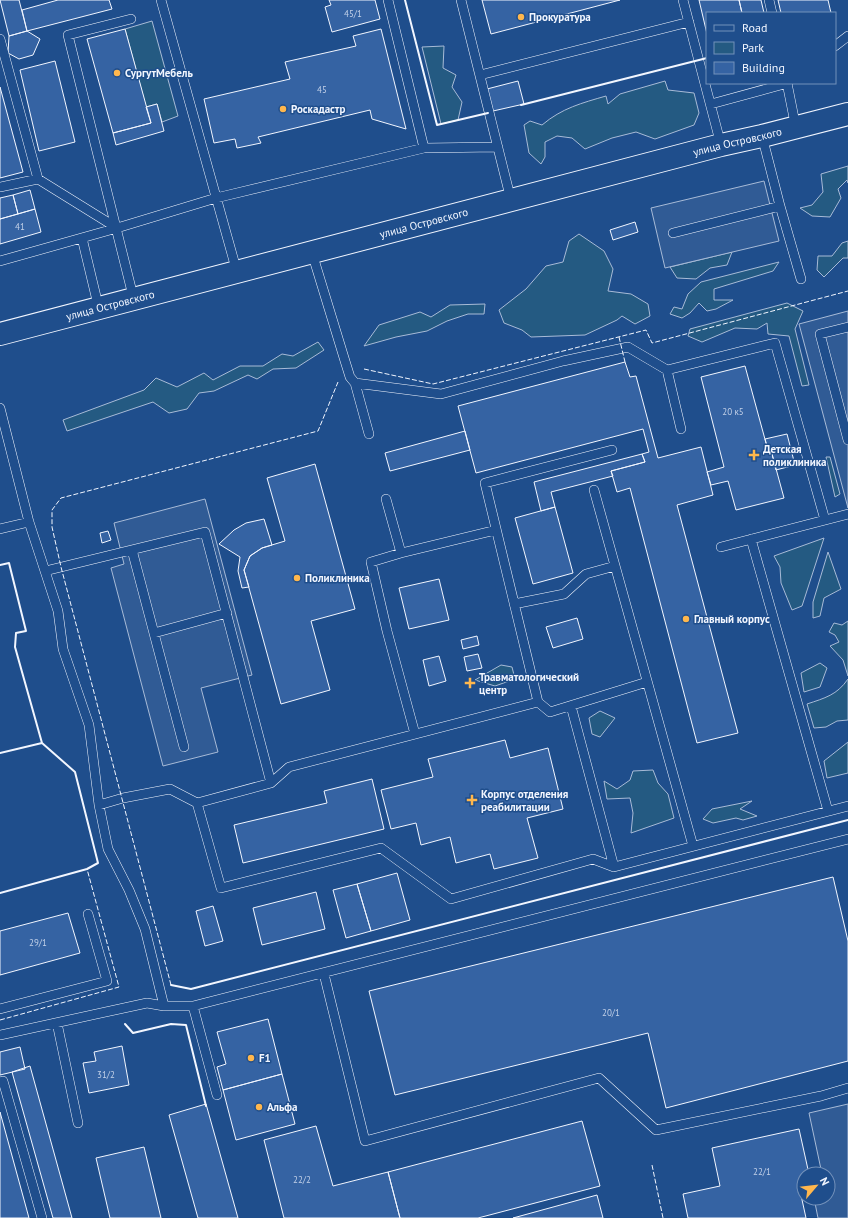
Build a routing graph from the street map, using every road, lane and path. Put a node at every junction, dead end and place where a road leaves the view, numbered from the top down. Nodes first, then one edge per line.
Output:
1 (161, 0) edge
2 (388, 0) edge
3 (461, 0) edge
4 (683, 0) edge
5 (769, 0) edge
6 (772, 12) edge
7 (131, 19) dead end
8 (689, 22) junction
9 (848, 36) edge
10 (0, 39) edge
11 (836, 45) edge
12 (480, 75) junction
13 (784, 84) edge
14 (788, 84) edge
15 (711, 104) junction
16 (848, 114) edge
17 (796, 128) junction
18 (762, 136) junction
19 (721, 145) junction
20 (498, 146) junction
21 (424, 148) junction
22 (38, 178) junction
23 (0, 187) edge
24 (216, 198) junction
25 (511, 200) junction
26 (780, 206) junction
27 (116, 228) junction
28 (673, 233) dead end
29 (82, 238) junction
30 (312, 253) junction
31 (0, 261) edge
32 (237, 273) junction
33 (801, 279) dead end
34 (134, 300) junction
35 (98, 309) junction
36 (848, 327) edge
37 (0, 334) edge
38 (667, 370) junction
39 (355, 383) junction
40 (0, 408) edge
41 (681, 429) dead end
42 (369, 434) dead end
43 (848, 440) edge
44 (612, 450) dead end
45 (594, 490) dead end
46 (386, 499) dead end
47 (848, 514) edge
48 (825, 520) junction
49 (29, 522) junction
50 (0, 529) edge
51 (496, 530) junction
52 (751, 539) junction
53 (721, 547) dead end
54 (132, 550) junction
55 (402, 553) junction
56 (615, 566) junction
57 (45, 571) junction
58 (514, 604) junction
59 (226, 613) junction
60 (154, 633) junction
61 (647, 682) junction
62 (538, 702) junction
63 (571, 706) junction
64 (415, 734) junction
65 (184, 747) dead end
66 (271, 783) junction
67 (197, 803) junction
68 (99, 805) junction
69 (848, 806) edge
70 (828, 811) junction
71 (848, 839) edge
72 (693, 846) junction
73 (614, 867) junction
74 (88, 914) dead end
75 (324, 974) junction
76 (164, 1006) junction
77 (193, 1006) junction
78 (0, 1009) edge
79 (57, 1023) junction
80 (0, 1035) edge
81 (0, 1082) edge
82 (848, 1088) edge
83 (217, 1095) dead end
84 (78, 1123) dead end
85 (42, 1218) edge

1 - 24 lane
2 - 21 lane
3 - 12 lane
4 - 8 lane
5 - 6 lane
7 - 27 lane
8 - 12 lane
8 - 15 lane
9 - 11 lane
10 - 22 lane
12 - 20 lane
13 - 15 lane
14 - 17 lane
15 - 19 lane
16 - 17 main road, улица Островского
17 - 18 main road, улица Островского
18 - 19 main road, улица Островского
18 - 26 lane
19 - 25 main road, улица Островского
20 - 21 lane
20 - 25 lane
21 - 24 lane
22 - 23 lane
22 - 27 lane
24 - 27 lane
24 - 32 lane
25 - 30 main road, улица Островского
26 - 28 lane
26 - 33 lane
27 - 29 lane
27 - 34 lane
29 - 31 lane
29 - 35 lane
30 - 32 main road, улица Островского
30 - 39 lane
32 - 34 main road, улица Островского
34 - 35 main road, улица Островского
35 - 37 main road, улица Островского
36 - 43 lane
38 - 39 lane
38 - 41 lane
38 - 48 lane
39 - 42 lane
40 - 49 lane
44 - 51 lane
45 - 56 lane
46 - 55 lane
47 - 48 lane
48 - 52 lane
49 - 50 lane
49 - 57 lane
51 - 55 lane
51 - 58 lane
52 - 53 lane
52 - 70 lane
54 - 57 lane
54 - 59 lane
54 - 60 lane
55 - 64 lane
56 - 58 lane
56 - 61 lane
57 - 68 lane
58 - 62 lane
59 - 60 lane
59 - 66 lane
60 - 65 lane
61 - 63 lane
61 - 72 lane
62 - 63 lane
62 - 64 lane
63 - 73 lane
64 - 66 lane
66 - 67 lane
67 - 68 lane
67 - 73 lane
68 - 76 lane
69 - 70 lane
70 - 72 lane
71 - 75 lane
72 - 73 lane
74 - 78 lane
75 - 77 lane
75 - 82 lane
76 - 77 lane
76 - 79 lane
77 - 83 lane
79 - 80 lane
79 - 84 lane
81 - 85 lane

